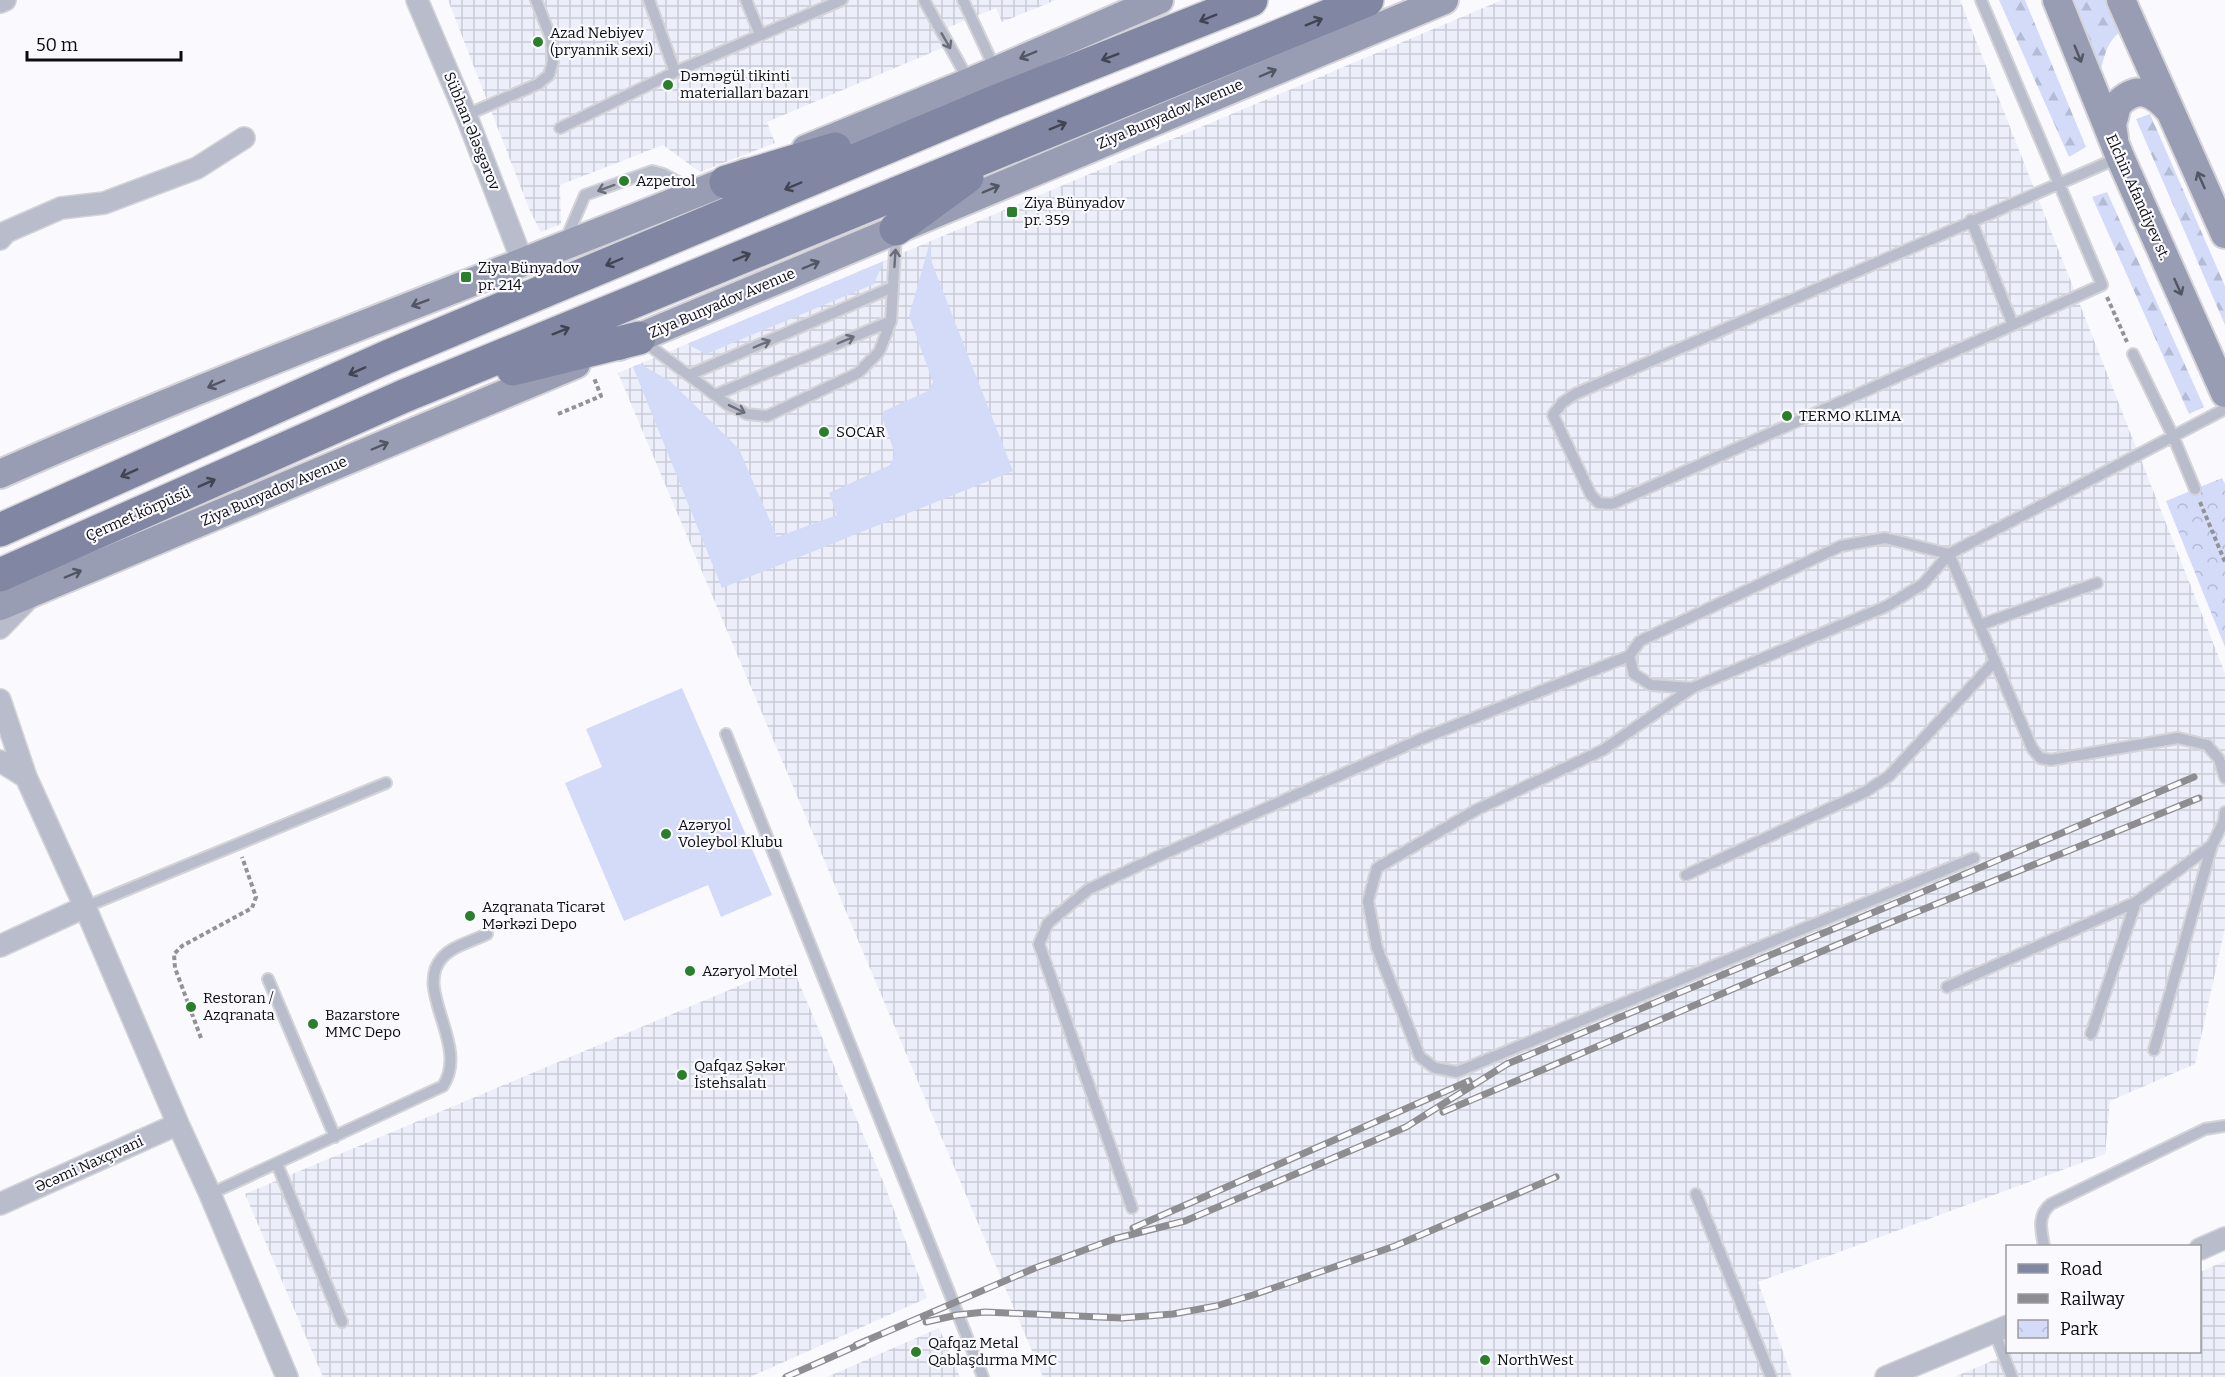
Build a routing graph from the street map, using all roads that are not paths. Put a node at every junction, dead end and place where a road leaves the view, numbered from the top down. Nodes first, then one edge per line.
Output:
1 (5, 0) edge
2 (417, 0) edge
3 (536, 0) edge
4 (649, 0) edge
5 (746, 0) edge
6 (842, 0) edge
7 (924, 0) edge
8 (963, 0) edge
9 (1159, 0) edge
10 (1251, 0) edge
11 (1367, 0) edge
12 (1444, 0) edge
13 (1982, 0) edge
14 (2056, 0) edge
15 (2121, 0) edge
16 (0, 2) edge
17 (760, 34) junction
18 (675, 72) junction
19 (970, 82) junction
20 (996, 85) junction
21 (2170, 112) junction
22 (466, 115) junction
23 (560, 128) dead end
24 (244, 138) dead end
25 (1010, 146) junction
26 (2120, 157) junction
27 (2058, 183) junction
28 (712, 187) junction
29 (1971, 220) junction
30 (896, 229) junction
31 (2225, 234) edge
32 (0, 239) edge
33 (562, 248) junction
34 (523, 263) junction
35 (893, 287) junction
36 (891, 321) junction
37 (2013, 325) junction
38 (639, 338) junction
39 (2133, 354) road end
40 (387, 357) junction
41 (689, 375) junction
42 (2225, 393) edge
43 (715, 395) junction
44 (404, 396) junction
45 (2225, 409) edge
46 (2173, 436) junction
47 (276, 453) joint
48 (6, 469) edge
49 (2195, 489) road end
50 (0, 530) edge
51 (1949, 554) junction
52 (0, 575) edge
53 (2097, 584) dead end
54 (37, 590) junction
55 (0, 606) edge
56 (1980, 625) junction
57 (0, 628) edge
58 (1629, 656) junction
59 (1995, 661) junction
60 (1692, 688) junction
61 (0, 700) edge
62 (726, 734) dead end
63 (0, 761) edge
64 (26, 777) junction
65 (2225, 778) edge
66 (386, 783) dead end
67 (2225, 812) edge
68 (2212, 845) junction
69 (1974, 858) dead end
70 (1686, 875) dead end
71 (2136, 902) junction
72 (85, 908) junction
73 (487, 934) dead end
74 (0, 946) edge
75 (268, 979) dead end
76 (1947, 987) dead end
77 (2091, 1034) dead end
78 (2154, 1050) dead end
79 (178, 1124) junction
80 (2225, 1126) edge
81 (335, 1137) junction
82 (277, 1164) junction
83 (210, 1194) junction
84 (1696, 1194) dead end
85 (0, 1204) edge
86 (1132, 1208) dead end
87 (2225, 1238) edge
88 (2044, 1245) edge
89 (2201, 1248) edge
90 (342, 1322) dead end
91 (2001, 1328) edge
92 (2006, 1350) edge
93 (2007, 1353) edge
94 (287, 1377) edge
95 (983, 1377) edge
96 (1771, 1377) edge
97 (1886, 1377) edge
98 (2012, 1377) edge

1 - 16 street
2 - 22 street, Sübhan Ələsgərov
3 - 22 lane
4 - 18 lane
5 - 17 lane
6 - 17 lane
7 -> 19 lane
8 - 20 lane
9 -> 20 main road
10 -> 20 main road
25 -> 11 main road, Ziya Bunyadov Avenue
30 -> 12 main road, Ziya Bunyadov Avenue
13 - 27 lane
14 -> 26 main road, Elchin Afandiyev st.
15 - 21 main road
17 - 18 lane
18 - 23 lane
19 - 20 main road
19 - 28 main road
20 - 28 main road
20 -> 40 main road
21 - 26 main road
31 -> 21 main road
22 - 34 street, Sübhan Ələsgərov
24 - 32 street
25 - 30 main road
44 -> 25 main road, Ziya Bunyadov Avenue
26 - 27 lane
26 -> 42 main road, Elchin Afandiyev st.
27 - 29 lane
27 - 37 lane
28 - 33 main road
28 -> 33 lane
29 - 37 lane
29 - 37 lane
35 -> 30 lane
38 -> 30 main road, Ziya Bunyadov Avenue
33 - 34 main road
34 - 40 main road
34 -> 48 main road
35 - 36 lane
41 -> 35 lane
43 -> 36 lane
43 -> 36 lane
38 - 41 lane
38 - 44 main road
54 -> 38 main road, Ziya Bunyadov Avenue
39 - 46 lane
40 -> 50 main road
41 - 43 lane
44 - 47 main road, Ziya Bunyadov Avenue
45 - 46 lane
46 - 49 lane
46 - 51 lane
52 -> 47 main road, Çermet körpüsü
51 - 56 lane
51 - 58 lane
51 - 60 lane
53 - 56 lane
54 - 55 main road, Ziya Bunyadov Avenue
54 - 57 street
56 - 59 lane
58 - 60 lane
58 - 86 lane
59 - 65 lane
59 - 70 lane
60 - 69 lane
61 - 64 street
62 - 95 lane
63 - 64 street
64 - 72 street
66 - 72 lane
67 - 68 lane
68 - 71 lane
68 - 78 lane
71 - 76 lane
71 - 77 lane
72 - 74 street
72 - 79 street
73 - 81 lane
75 - 81 lane
79 - 83 street
79 - 85 street, Əcəmi Naxçıvani
80 - 88 lane
81 - 82 lane
82 - 83 lane
82 - 90 lane
83 - 94 street
84 - 96 lane
87 - 89 street
91 - 92 lane
91 - 97 street
93 - 98 lane

